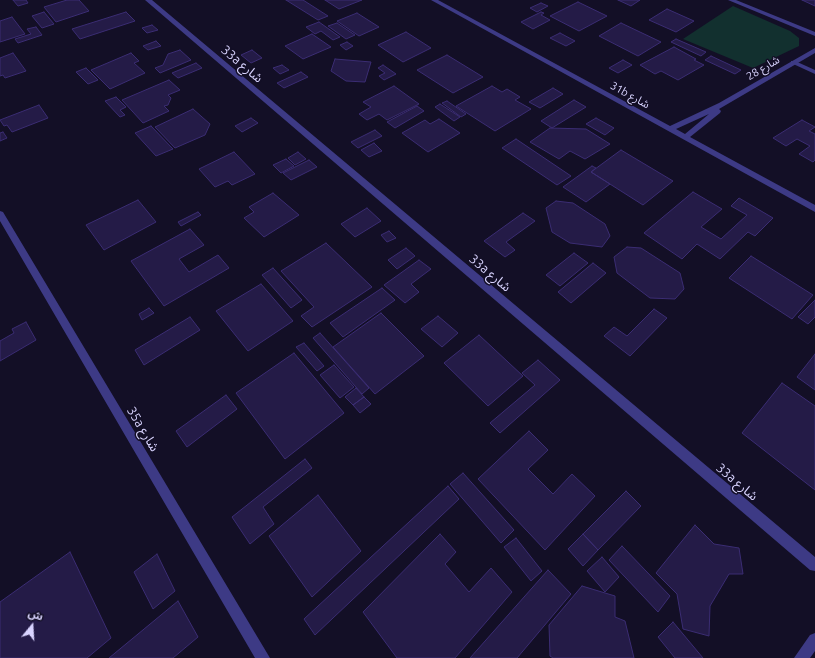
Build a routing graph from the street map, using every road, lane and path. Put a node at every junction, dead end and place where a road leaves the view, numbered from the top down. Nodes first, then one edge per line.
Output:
1 (148, 0) edge
2 (434, 0) edge
3 (731, 0) edge
4 (815, 34) edge
5 (815, 50) edge
6 (793, 62) junction
7 (815, 72) edge
8 (722, 105) junction
9 (670, 129) junction
10 (686, 137) junction
11 (815, 208) edge
12 (0, 214) edge
13 (815, 565) edge
14 (815, 640) edge
15 (263, 658) edge
16 (801, 658) edge

1 - 13 street, 33a شارع
2 - 9 street, 31b شارع
3 - 4 street
5 - 6 street, شارع 28
6 - 7 lane
6 - 8 street, شارع 28
8 - 9 street, شارع 28
8 - 10 street, شارع 28
9 - 10 street, 31b شارع
10 - 11 street, 31b شارع
12 - 15 street, 35a شارع
14 - 16 street

